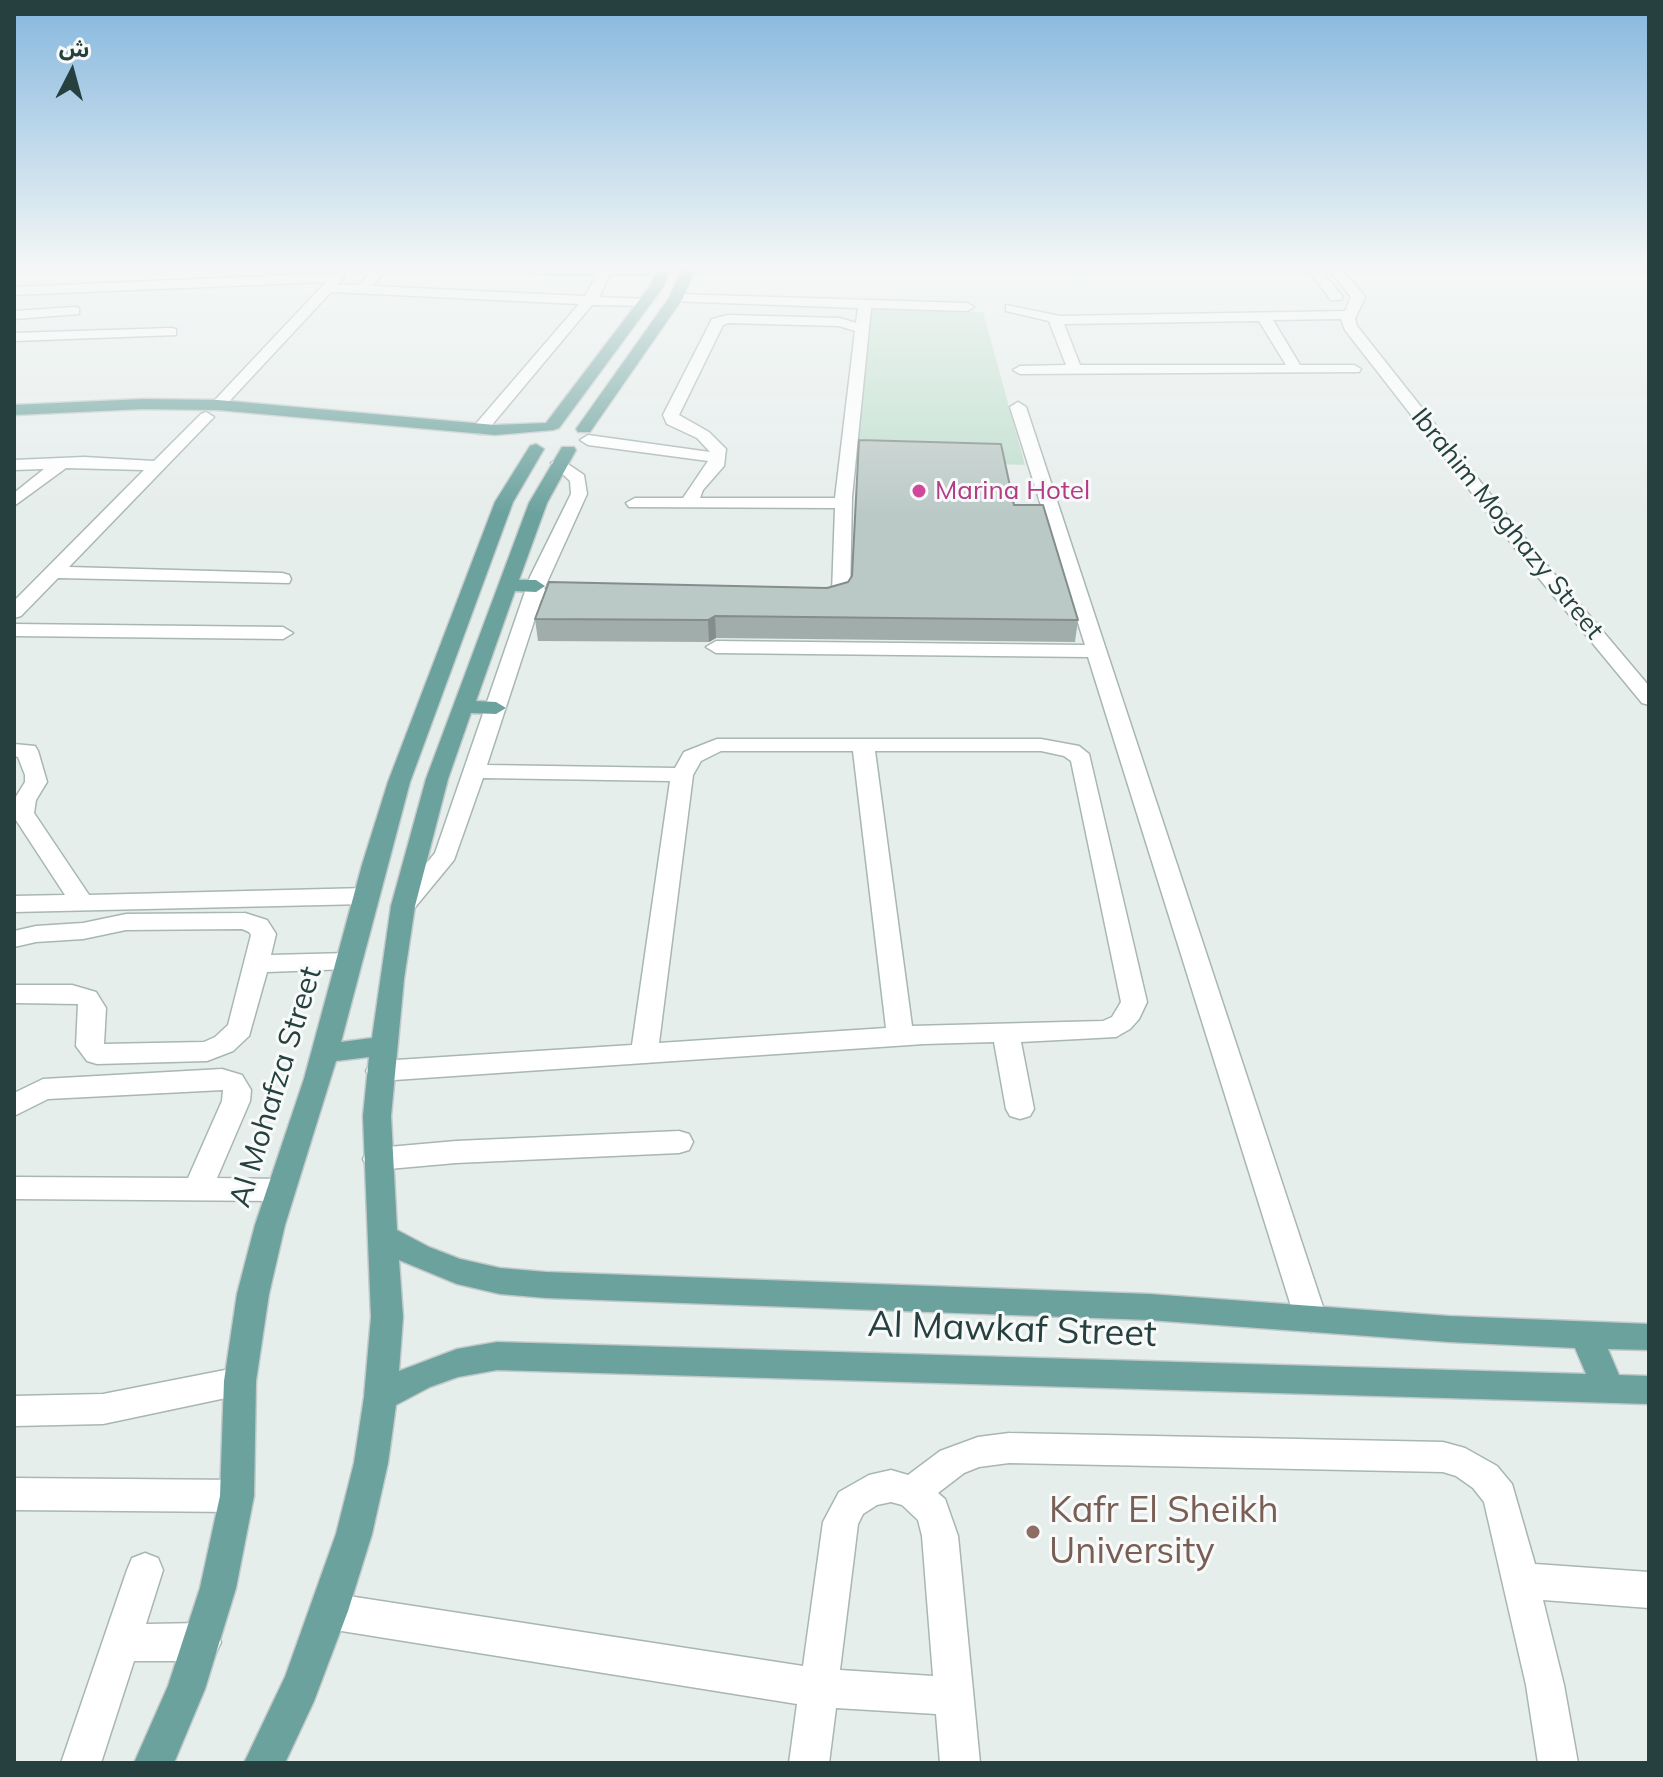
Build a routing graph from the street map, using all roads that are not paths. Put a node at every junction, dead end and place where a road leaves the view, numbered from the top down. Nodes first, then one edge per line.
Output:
1 (272, 348) edge
2 (549, 348) edge
3 (616, 348) edge
4 (635, 348) edge
5 (705, 348) edge
6 (860, 348) edge
7 (1066, 348) edge
8 (1283, 348) edge
9 (1367, 348) edge
10 (1354, 369) dead end
11 (1020, 370) dead end
12 (1075, 370) junction
13 (1296, 370) junction
14 (1018, 407) dead end
15 (14, 410) edge
16 (212, 411) junction
17 (14, 421) edge
18 (400, 428) junction
19 (480, 429) junction
20 (558, 441) junction
21 (719, 458) junction
22 (63, 462) junction
23 (14, 465) edge
24 (157, 466) junction
25 (14, 501) edge
26 (635, 503) dead end
27 (690, 503) junction
28 (844, 503) junction
29 (53, 572) junction
30 (282, 579) dead end
31 (526, 588) junction
32 (597, 596) edge
33 (797, 600) edge
34 (14, 612) edge
35 (14, 630) edge
36 (283, 633) dead end
37 (716, 647) dead end
38 (1097, 651) junction
39 (1649, 699) edge
40 (463, 707) junction
41 (496, 708) junction
42 (863, 745) junction
43 (14, 750) edge
44 (475, 771) junction
45 (682, 775) junction
46 (19, 802) edge
47 (366, 896) junction
48 (82, 902) junction
49 (14, 904) edge
50 (403, 906) junction
51 (14, 939) edge
52 (349, 961) junction
53 (256, 964) junction
54 (14, 994) edge
55 (1006, 1032) junction
56 (900, 1036) junction
57 (325, 1053) junction
58 (644, 1053) junction
59 (382, 1058) junction
60 (14, 1106) edge
61 (1020, 1109) dead end
62 (679, 1142) dead end
63 (377, 1159) junction
64 (14, 1188) edge
65 (198, 1189) junction
66 (280, 1190) junction
67 (384, 1237) junction
68 (1311, 1319) junction
69 (1586, 1335) junction
70 (1649, 1337) edge
71 (240, 1381) junction
72 (1609, 1389) junction
73 (1649, 1390) edge
74 (381, 1397) junction
75 (14, 1411) edge
76 (913, 1492) junction
77 (14, 1494) edge
78 (237, 1496) junction
79 (145, 1570) dead end
80 (1521, 1581) junction
81 (1649, 1590) edge
82 (329, 1611) junction
83 (202, 1642) junction
84 (121, 1643) junction
85 (818, 1688) junction
86 (954, 1696) junction
87 (81, 1763) edge
88 (154, 1763) edge
89 (264, 1763) edge
90 (809, 1763) edge
91 (960, 1763) edge
92 (1558, 1763) edge

1 - 16 street
2 - 19 street
3 - 20 main road, Al Mohafza Street
4 - 20 main road, Al Mohafza Street
5 - 21 street
6 - 28 street
7 - 12 street
8 - 13 street
9 - 39 street, Ibrahim Moghazy Street
10 - 13 street
11 - 12 street
12 - 13 street
14 - 38 street
15 - 16 main road
16 - 17 main road
16 - 18 main road
16 - 24 street
18 - 19 main road
18 - 20 main road
19 - 20 main road
20 - 21 street
20 - 31 main road, Al Mohafza Street
20 - 47 main road, Al Mohafza Street
21 - 27 street
22 - 23 street
22 - 24 street
22 - 25 street
24 - 29 street
26 - 27 street
27 - 28 street
28 - 33 street
29 - 30 street
29 - 34 street
31 - 32 street
31 - 40 main road, Al Mohafza Street
31 - 41 street
35 - 36 street
37 - 38 street
38 - 68 street
40 - 41 main road
40 - 50 main road, Al Mohafza Street
41 - 44 street
42 - 45 street
42 - 55 street
42 - 56 street
43 - 46 street
44 - 45 street
44 - 50 street
45 - 58 street
46 - 48 street
47 - 48 street
47 - 52 main road, Al Mohafza Street
48 - 49 street
50 - 59 main road, Al Mohafza Street
51 - 53 street
52 - 53 street
52 - 57 main road, Al Mohafza Street
53 - 54 street
55 - 56 street
55 - 61 street
56 - 58 street
57 - 59 main road
57 - 66 main road, Al Mohafza Street
58 - 59 street
59 - 63 main road, Al Mohafza Street
60 - 65 street
62 - 63 street
63 - 67 main road, Al Mohafza Street
64 - 65 street
65 - 66 street
66 - 71 main road, Al Mohafza Street
67 - 68 main road, Al Mawkaf Street
67 - 74 main road, Al Mohafza Street
68 - 69 main road, Al Mawkaf Street
69 - 70 main road, Al Mawkaf Street
69 - 72 main road
71 - 75 street
71 - 78 main road, Al Mohafza Street
72 - 73 main road, Al Mawkaf Street
72 - 74 main road, Al Mawkaf Street
74 - 82 main road, Al Mohafza Street
76 - 80 street
76 - 85 street
76 - 86 street
77 - 78 street
78 - 83 main road, Al Mohafza Street
79 - 84 street
80 - 81 street
80 - 92 street
82 - 85 street
82 - 89 main road, Al Mohafza Street
83 - 84 street
83 - 88 main road, Al Mohafza Street
84 - 87 street
85 - 86 street
85 - 90 street
86 - 91 street

